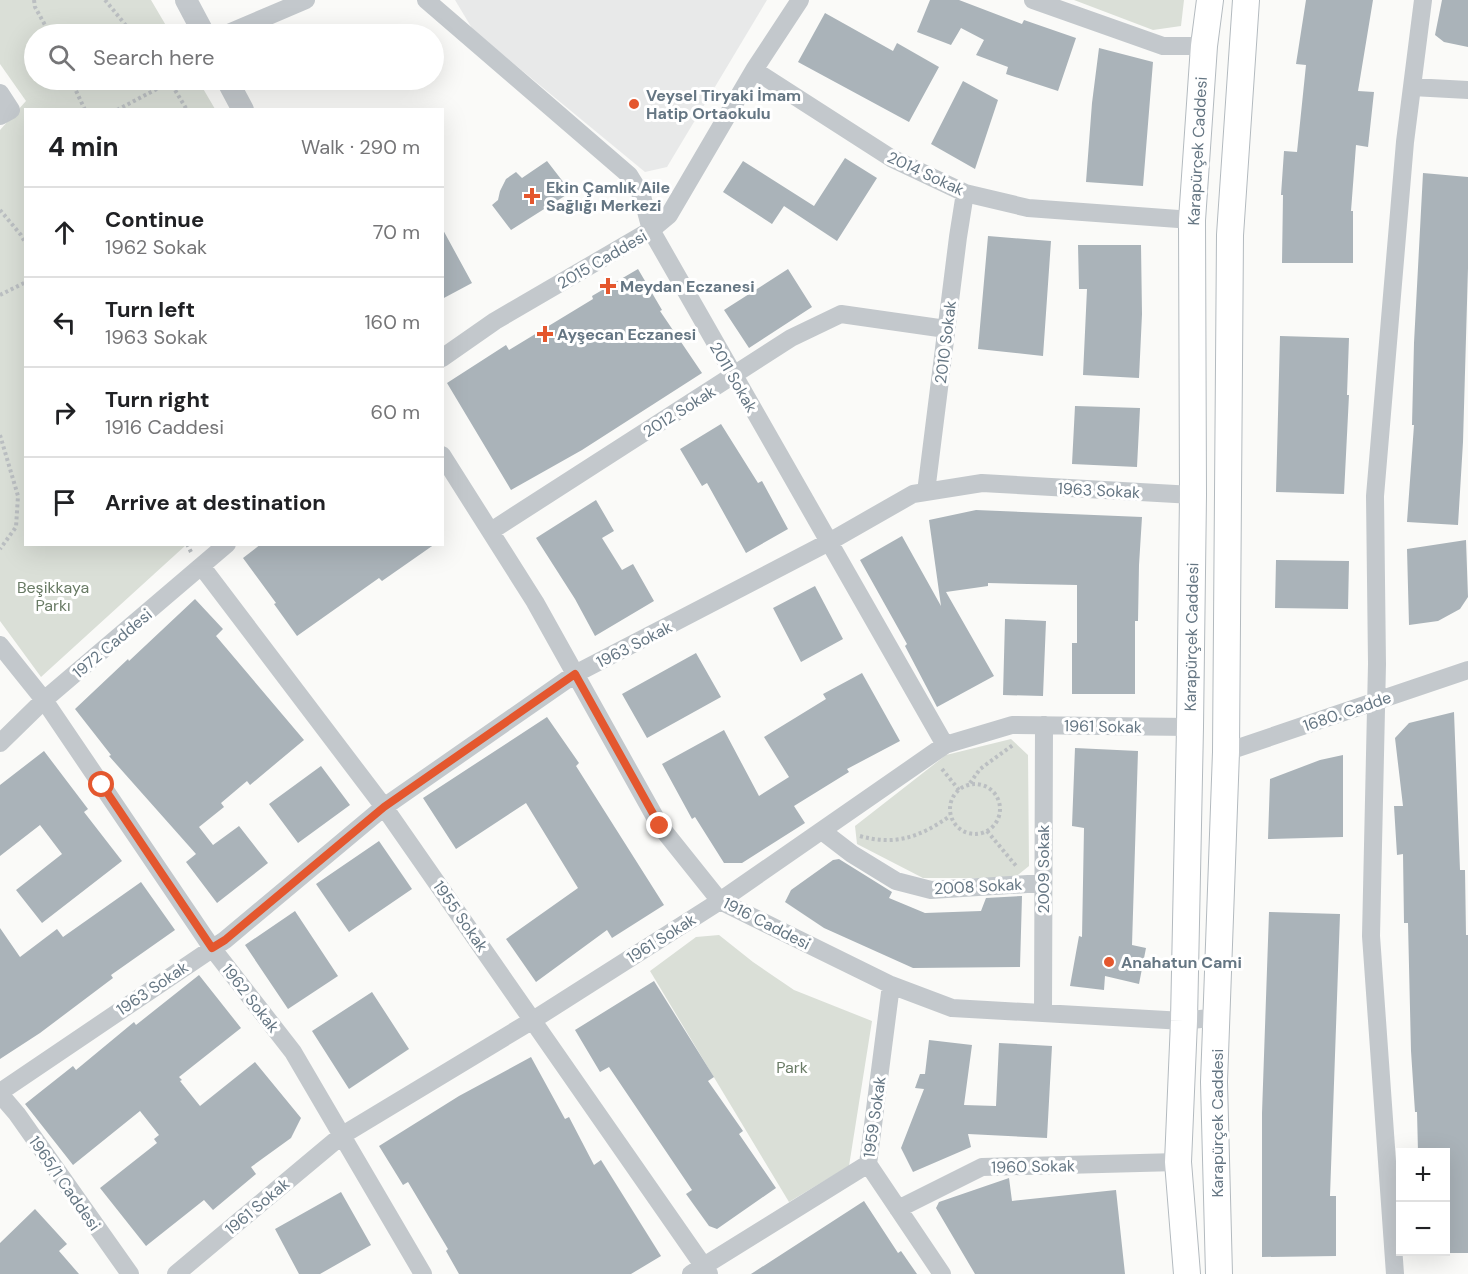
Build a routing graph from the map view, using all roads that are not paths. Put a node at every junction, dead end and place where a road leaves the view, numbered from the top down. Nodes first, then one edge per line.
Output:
1 (186, 0) edge
2 (306, 0) edge
3 (426, 0) edge
4 (800, 0) edge
5 (1033, 0) edge
6 (1210, 0) edge
7 (1246, 0) edge
8 (1424, 0) edge
9 (199, 24) edge
10 (250, 24) edge
11 (1204, 46) junction
12 (754, 70) junction
13 (1412, 87) junction
14 (232, 90) edge
15 (1468, 90) edge
16 (0, 93) edge
17 (242, 108) edge
18 (6, 113) edge
19 (965, 193) junction
20 (1192, 220) junction
21 (651, 230) junction
22 (946, 329) junction
23 (444, 357) edge
24 (734, 376) junction
25 (444, 458) edge
26 (926, 492) junction
27 (1193, 495) junction
28 (491, 531) junction
29 (829, 542) junction
30 (225, 546) edge
31 (202, 567) junction
32 (0, 645) edge
33 (1468, 670) edge
34 (575, 674) junction
35 (44, 700) junction
36 (1376, 701) junction
37 (1044, 725) junction
38 (1190, 727) junction
39 (0, 743) edge
40 (938, 750) junction
41 (1226, 752) junction
42 (384, 807) junction
43 (826, 828) junction
44 (1037, 883) junction
45 (720, 901) junction
46 (212, 948) junction
47 (891, 985) junction
48 (1042, 1013) junction
49 (1217, 1017) junction
50 (533, 1020) junction
51 (1184, 1021) junction
52 (0, 1093) edge
53 (341, 1136) junction
54 (1178, 1162) junction
55 (868, 1164) junction
56 (898, 1209) junction
57 (701, 1271) edge
58 (130, 1274) edge
59 (176, 1274) edge
60 (423, 1274) edge
61 (942, 1274) edge
62 (1187, 1274) edge
63 (1219, 1274) edge
64 (1395, 1274) edge

1 - 9 street
2 - 10 street
3 - 21 street, 2011 Sokak
4 - 12 street, 2015 Caddesi
5 - 11 street
6 - 11 main road, Karapürçek Caddesi
7 - 41 main road, Karapürçek Caddesi
8 - 13 street
11 - 20 main road, Karapürçek Caddesi
12 - 19 street, 2014 Sokak
12 - 21 street, 2015 Caddesi
13 - 15 street
13 - 36 street
14 - 17 street
16 - 18 street
19 - 20 street, 2014 Sokak
19 - 22 street, 2010 Sokak
20 - 27 main road, Karapürçek Caddesi
21 - 23 street, 2015 Caddesi
21 - 24 street, 2011 Sokak
22 - 24 street, 2012 Sokak
22 - 26 street, 2010 Sokak
24 - 28 street, 2012 Sokak
24 - 29 street, 2011 Sokak
25 - 28 street, 1916 Caddesi
26 - 27 street, 1963 Sokak
26 - 29 street, 1963 Sokak
27 - 38 main road, Karapürçek Caddesi
28 - 34 street, 1916 Caddesi
29 - 34 street, 1963 Sokak
29 - 40 street, 2011 Sokak
30 - 31 street, 1972 Caddesi
31 - 35 street, 1972 Caddesi
31 - 42 street, 1955 Sokak
32 - 35 street, 1962 Sokak
33 - 36 street, 1680. Cadde
34 - 42 street, 1963 Sokak
34 - 45 street, 1916 Caddesi
35 - 39 street, 1972 Caddesi
35 - 46 street, 1962 Sokak
36 - 41 street, 1680. Cadde
36 - 64 street
37 - 38 street, 1961 Sokak
37 - 40 street, 1961 Sokak
37 - 44 street, 2009 Sokak
38 - 51 main road, Karapürçek Caddesi
40 - 43 street, 1961 Sokak
41 - 49 main road, Karapürçek Caddesi
42 - 46 street, 1963 Sokak
42 - 50 street, 1955 Sokak
43 - 44 street, 2008 Sokak
43 - 45 street, 1961 Sokak
44 - 48 street, 2009 Sokak
45 - 47 street, 1916 Caddesi
45 - 50 street, 1961 Sokak
46 - 52 street, 1963 Sokak
46 - 53 street, 1962 Sokak
47 - 48 street, 1916 Caddesi
47 - 55 street, 1959 Sokak
48 - 51 street, 1916 Caddesi
49 - 51 street, 1916 Caddesi
49 - 63 main road, Karapürçek Caddesi
50 - 53 street, 1961 Sokak
50 - 57 street, 1955 Sokak
51 - 54 main road, Karapürçek Caddesi
52 - 58 street, 1965/1 Caddesi
53 - 59 street, 1961 Sokak
53 - 60 street, 1962 Sokak
54 - 56 street, 1960 Sokak
54 - 62 main road, Karapürçek Caddesi
55 - 56 street
55 - 57 street, 1959 Sokak
56 - 61 street

